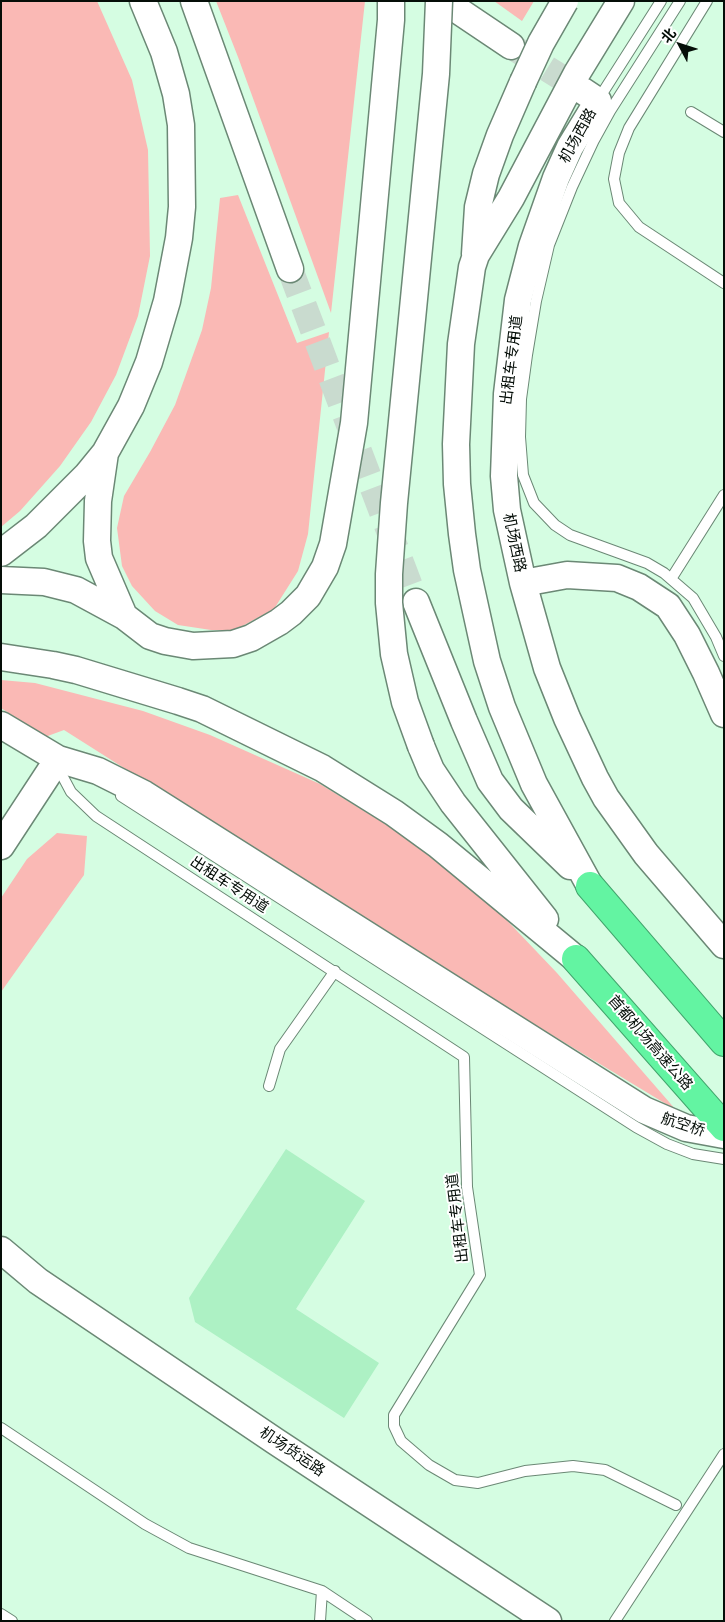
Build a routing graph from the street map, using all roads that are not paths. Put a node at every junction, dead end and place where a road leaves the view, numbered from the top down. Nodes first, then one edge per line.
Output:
1 (143, 1) edge
2 (194, 1) edge
3 (391, 1) edge
4 (439, 1) edge
5 (444, 1) edge
6 (565, 1) edge
7 (621, 1) edge
8 (661, 1) edge
9 (680, 1) edge
10 (707, 1) edge
11 (511, 46) tunnel mouth
12 (590, 96) joint
13 (691, 112) dead end
14 (724, 132) edge
15 (472, 267) junction
16 (290, 269) tunnel mouth
17 (724, 283) edge
18 (105, 453) junction
19 (724, 495) edge
20 (1, 553) edge
21 (671, 579) junction
22 (1, 580) edge
23 (523, 583) junction
24 (416, 602) tunnel mouth
25 (124, 616) junction
26 (724, 656) edge
27 (1, 658) edge
28 (724, 714) edge
29 (1, 725) edge
30 (58, 759) junction
31 (1, 846) edge
32 (590, 886) junction
33 (724, 945) edge
34 (576, 959) junction
35 (335, 971) junction
36 (724, 1042) edge
37 (269, 1086) dead end
38 (640, 1119) junction
39 (724, 1127) edge
40 (724, 1135) edge
41 (724, 1159) edge
42 (1, 1250) edge
43 (1, 1265) edge
44 (38, 1281) junction
45 (1, 1428) edge
46 (724, 1454) edge
47 (676, 1505) dead end
48 (322, 1591) junction
49 (1, 1614) edge
50 (12, 1621) edge
51 (320, 1621) edge
52 (367, 1621) edge
53 (548, 1621) edge
54 (615, 1621) edge

1 - 18 street
2 - 16 street
3 - 25 street
4 - 34 street, bridge
5 - 11 street
6 - 15 street, bridge
7 - 15 street
8 - 12 lane
9 - 21 lane, 出租车专用道
10 - 17 lane
12 - 23 street, 机场西路
13 - 14 lane
15 - 32 street
18 - 20 street
18 - 25 street
19 - 21 lane
21 - 26 lane, 出租车专用道
22 - 25 street
23 - 28 street
23 - 33 street, 机场西路
24 - 32 street
27 - 34 street
29 - 30 street, 航空桥
30 - 31 street
30 - 35 lane, 出租车专用道
30 - 38 street, 航空桥
32 - 36 highway
34 - 39 highway, 首都机场高速公路
35 - 37 lane
35 - 47 lane, 出租车专用道
38 - 40 street, 航空桥
38 - 41 lane
42 - 44 street, 机场货运路
43 - 44 street, 机场货运路
44 - 53 street, 机场货运路
45 - 48 lane
46 - 54 lane
48 - 51 lane
48 - 52 lane
49 - 50 lane

